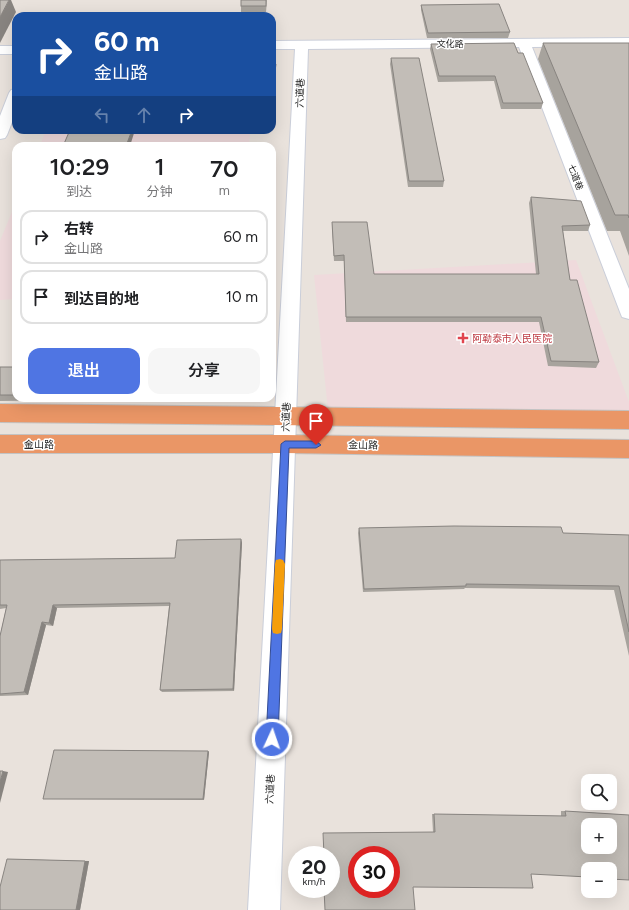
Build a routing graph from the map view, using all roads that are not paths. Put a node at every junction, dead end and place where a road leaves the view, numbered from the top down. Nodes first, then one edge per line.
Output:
1 (629, 42) edge
2 (524, 43) junction
3 (302, 44) junction
4 (276, 45) edge
5 (0, 50) edge
6 (12, 50) edge
7 (12, 104) edge
8 (0, 135) edge
9 (629, 312) edge
10 (0, 413) edge
11 (286, 416) junction
12 (629, 420) edge
13 (0, 444) edge
14 (285, 444) junction
15 (629, 449) edge
16 (264, 910) edge

1 - 2 street, 文化路
2 - 3 street, 文化路
2 - 9 street, 七道巷
3 - 4 street, 文化路
3 - 11 street, 六道巷
5 - 6 street
7 - 8 street
10 - 11 highway
11 - 12 highway
11 - 14 street, 六道巷
13 - 14 highway, 金山路
14 - 15 highway, 金山路
14 - 16 street, 六道巷

